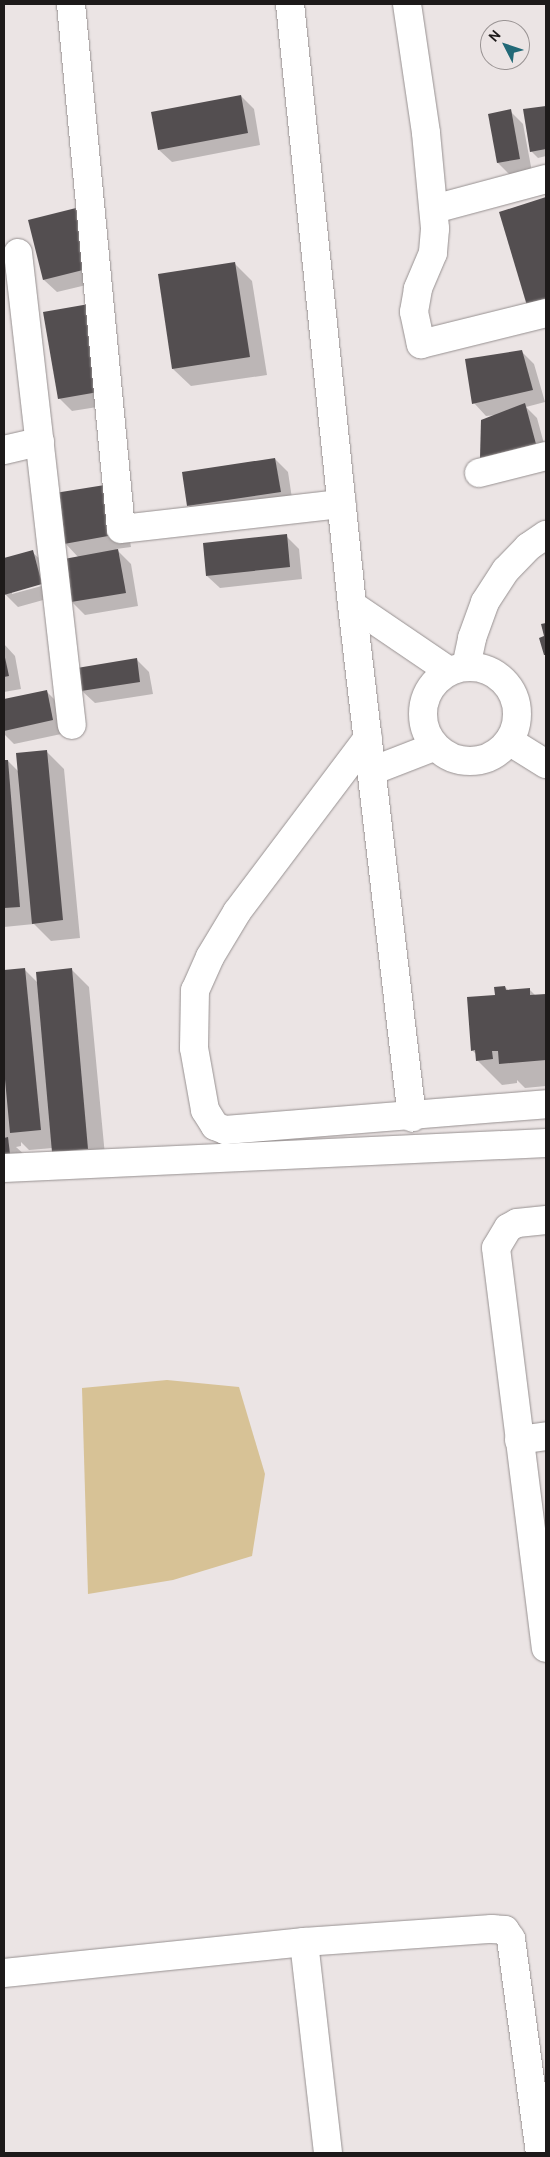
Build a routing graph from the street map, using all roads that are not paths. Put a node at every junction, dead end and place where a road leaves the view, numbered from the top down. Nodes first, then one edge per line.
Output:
1 (71, 4) edge
2 (290, 4) edge
3 (407, 4) edge
4 (546, 179) edge
5 (434, 209) junction
6 (18, 253) dead end
7 (546, 313) edge
8 (40, 442) junction
9 (4, 450) edge
10 (546, 456) edge
11 (479, 473) dead end
12 (342, 504) junction
13 (546, 535) edge
14 (352, 605) junction
15 (458, 669) junction
16 (72, 725) dead end
17 (368, 738) junction
18 (509, 741) junction
19 (434, 746) junction
20 (546, 764) edge
21 (372, 771) junction
22 (546, 1104) edge
23 (412, 1116) junction
24 (546, 1143) edge
25 (4, 1168) edge
26 (546, 1220) edge
27 (546, 1436) edge
28 (519, 1440) junction
29 (546, 1648) edge
30 (304, 1942) junction
31 (4, 1973) edge
32 (328, 2153) edge
33 (540, 2153) edge

1 - 12 street
2 - 12 street
3 - 5 street
4 - 5 street
5 - 7 street
6 - 8 street
8 - 9 street
8 - 16 street
10 - 11 street
12 - 14 street
13 - 15 street
14 - 15 street
14 - 17 street
15 - 18 street
15 - 19 street
17 - 21 street
17 - 23 street
18 - 19 street
18 - 20 street
19 - 21 street
21 - 23 street
22 - 23 street
24 - 25 street
26 - 28 street
27 - 28 street
28 - 29 street
30 - 31 street
30 - 32 street
30 - 33 street

